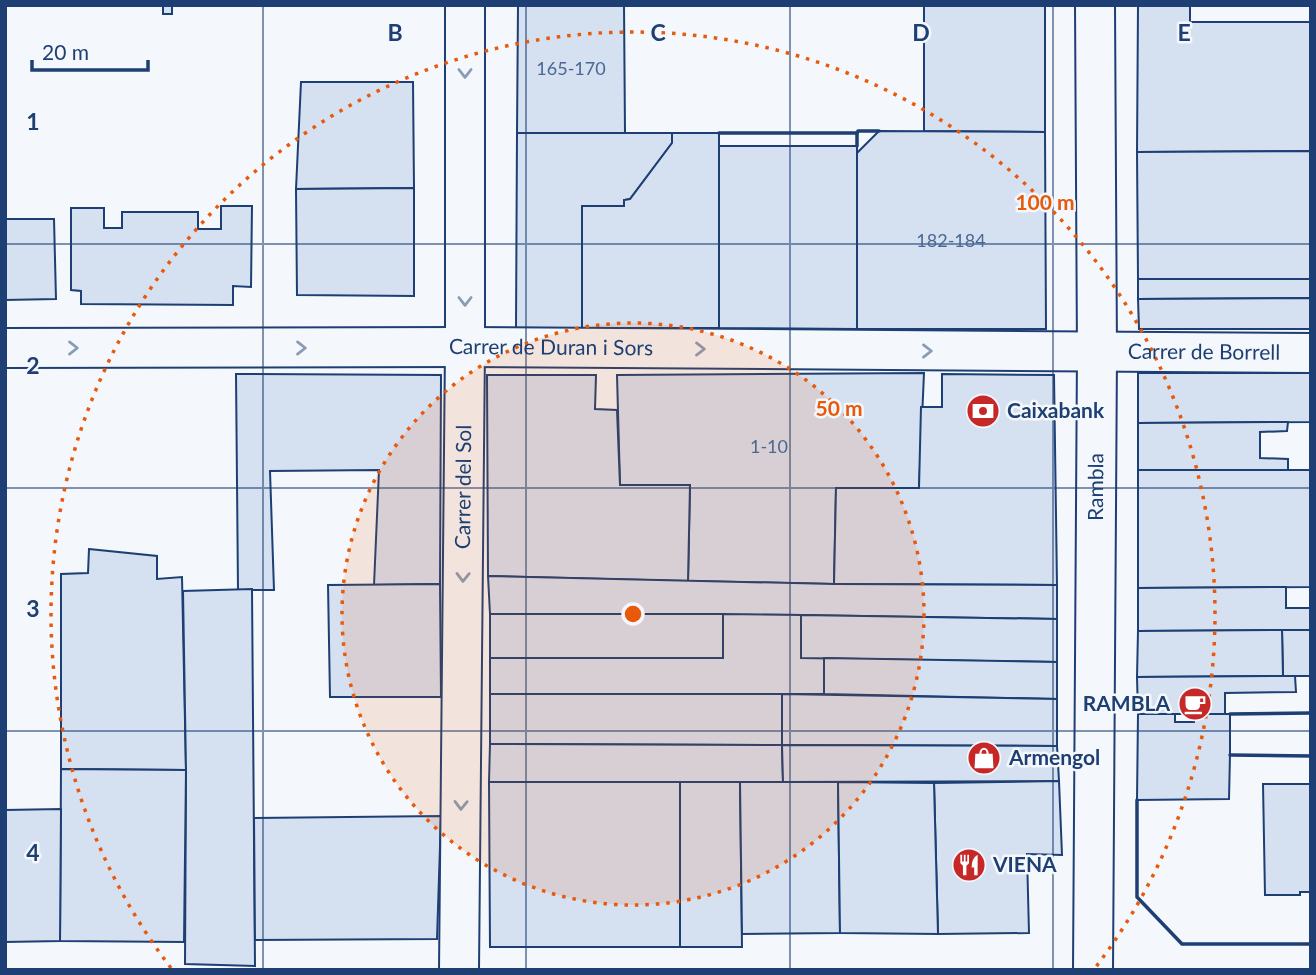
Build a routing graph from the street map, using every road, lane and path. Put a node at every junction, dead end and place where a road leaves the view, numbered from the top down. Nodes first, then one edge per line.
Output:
1 (465, 5) edge
2 (1095, 5) edge
3 (465, 347) junction
4 (5, 348) edge
5 (1097, 353) junction
6 (1311, 353) edge
7 (459, 970) edge
8 (1093, 970) edge

1 -> 3 street, Carrer del Sol
2 - 5 street, Rambla
4 -> 3 street, Carrer de Duran i Sors
3 -> 5 street, Carrer de Duran i Sors
3 -> 7 street, Carrer del Sol
5 - 6 street, Carrer de Borrell
5 - 8 street, Rambla

